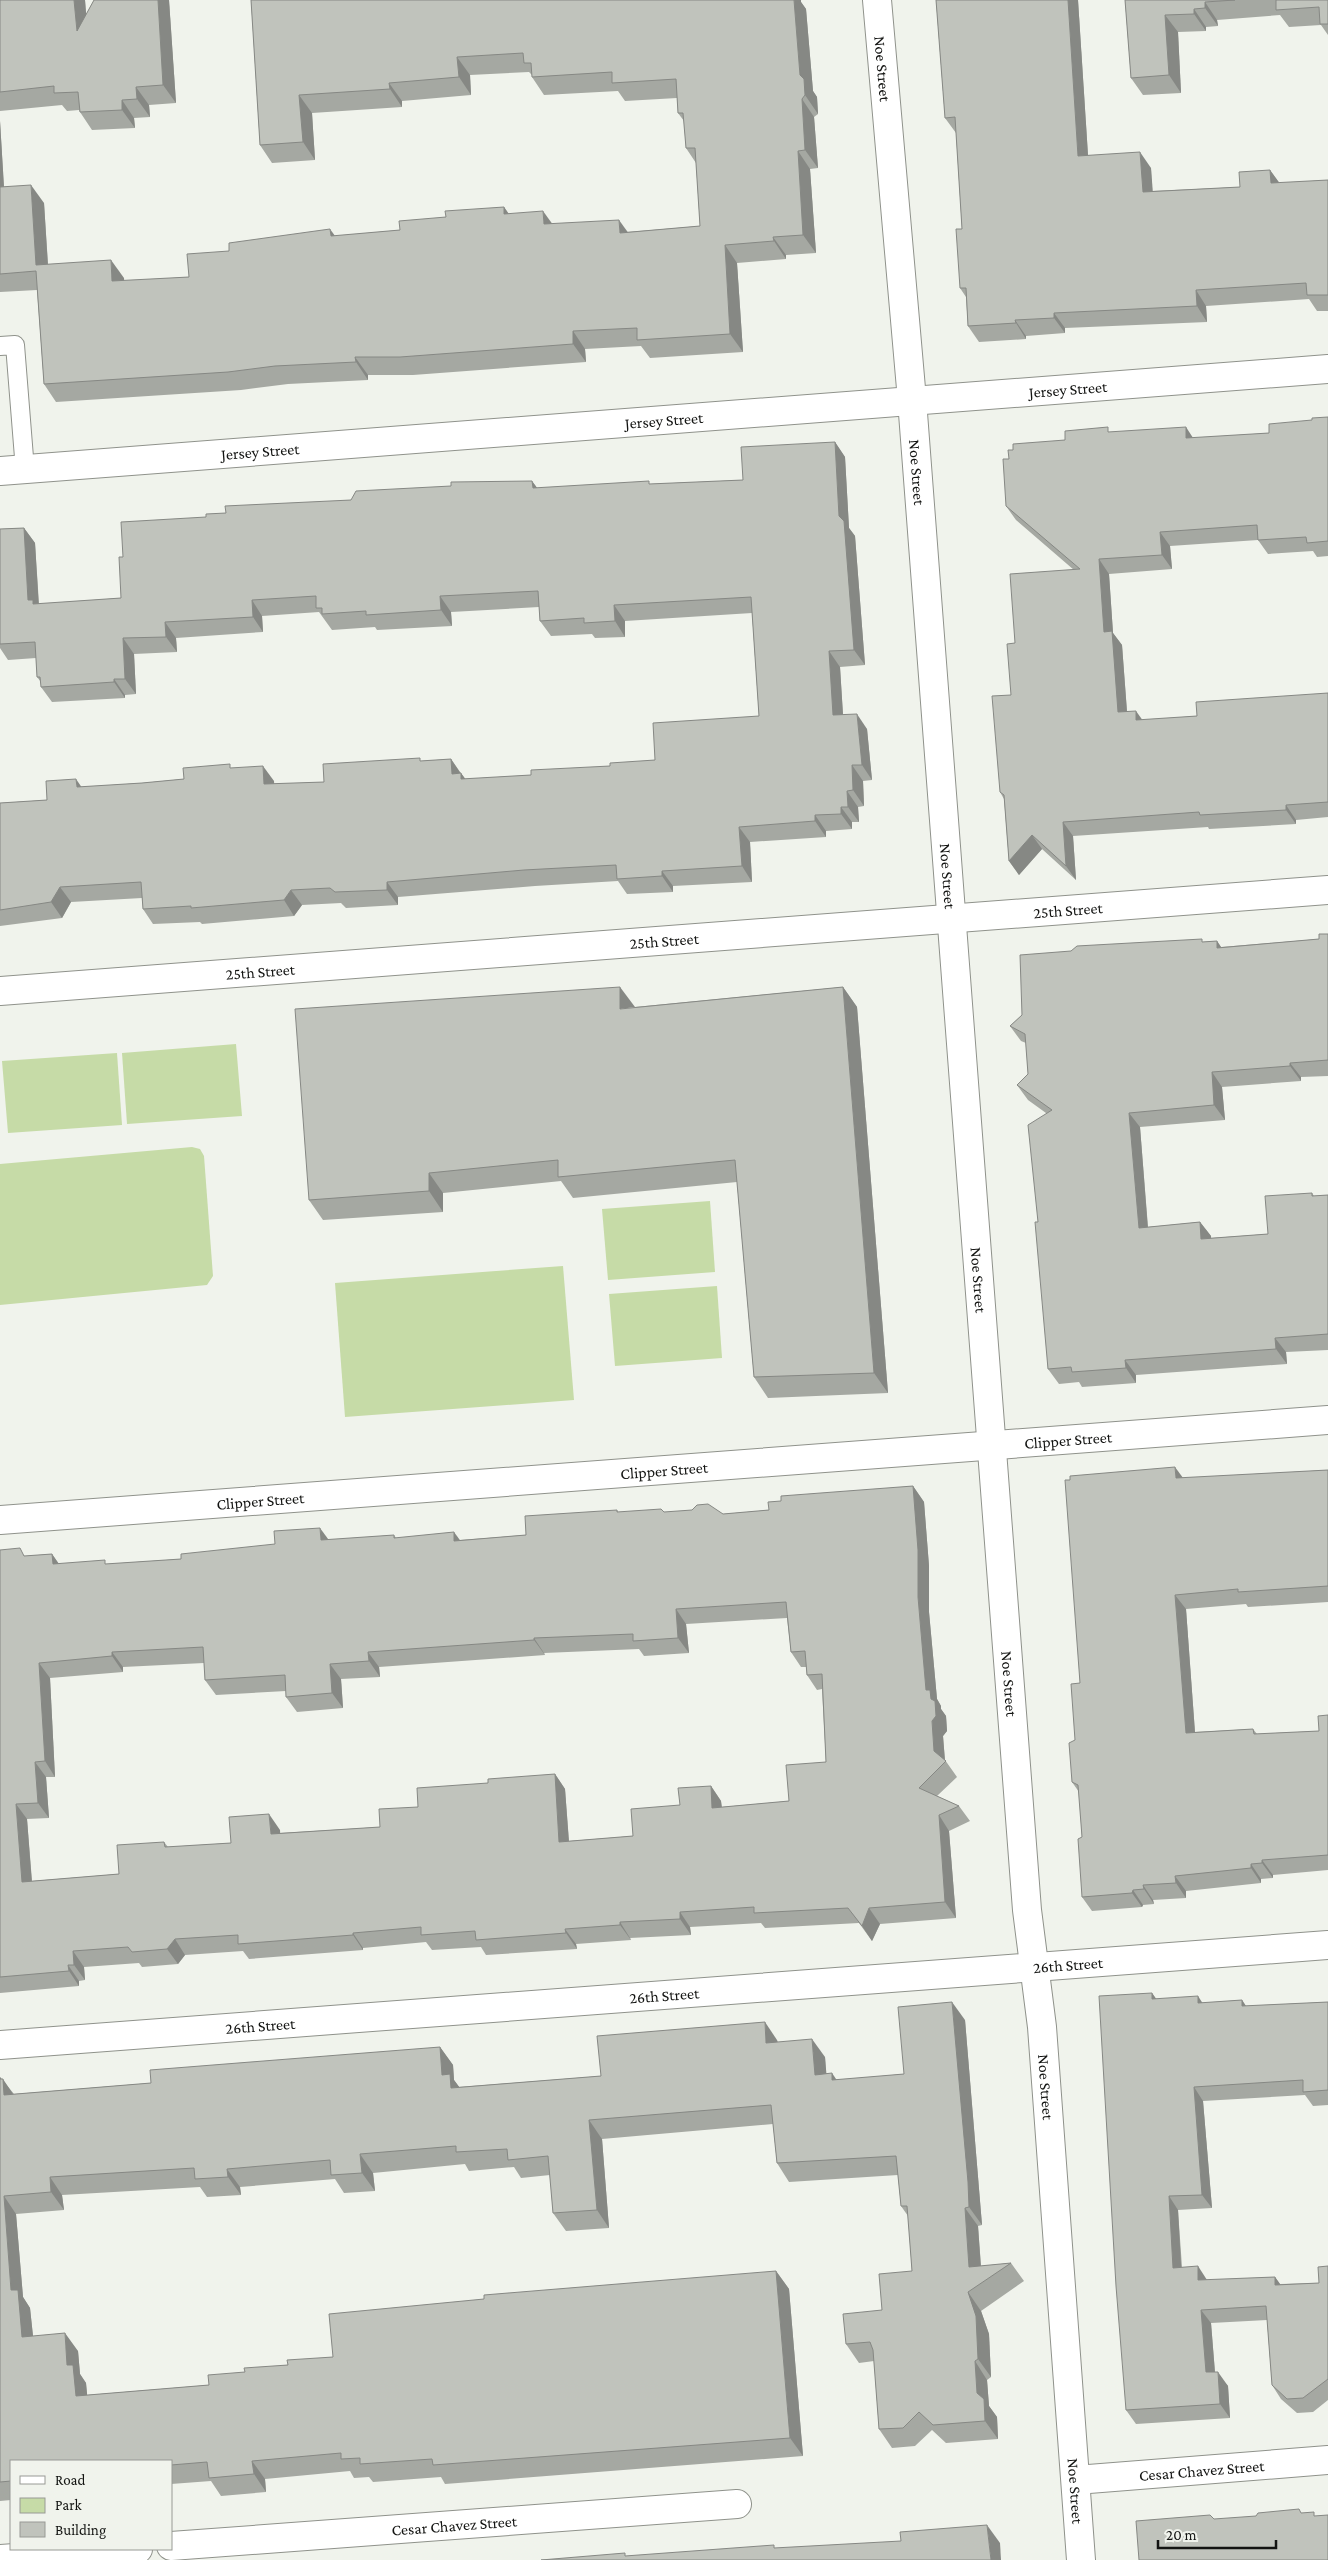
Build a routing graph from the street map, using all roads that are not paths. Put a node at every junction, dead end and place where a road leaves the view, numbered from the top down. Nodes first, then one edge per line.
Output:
1 (877, 0) edge
2 (0, 346) edge
3 (1328, 369) edge
4 (912, 400) junction
5 (12, 470) edge
6 (1328, 890) edge
7 (952, 919) junction
8 (0, 991) edge
9 (1328, 1420) edge
10 (992, 1446) junction
11 (0, 1520) edge
12 (1328, 1945) edge
13 (1035, 1968) junction
14 (0, 2045) edge
15 (1328, 2460) edge
16 (1076, 2480) junction
17 (737, 2504) dead end
18 (172, 2546) edge
19 (124, 2550) edge
20 (0, 2559) edge
21 (1081, 2560) edge

1 - 4 street, Noe Street
2 - 5 lane
3 - 4 street, Jersey Street
4 - 5 street, Jersey Street
4 - 7 street, Noe Street
6 - 7 street, 25th Street
7 - 8 street, 25th Street
7 - 10 street, Noe Street
9 - 10 street, Clipper Street
10 - 11 street, Clipper Street
10 - 13 street, Noe Street
12 - 13 street, 26th Street
13 - 14 street, 26th Street
13 - 16 street, Noe Street
15 - 16 street, Cesar Chavez Street
16 - 21 street, Noe Street
17 - 18 street, Cesar Chavez Street
19 - 20 street

